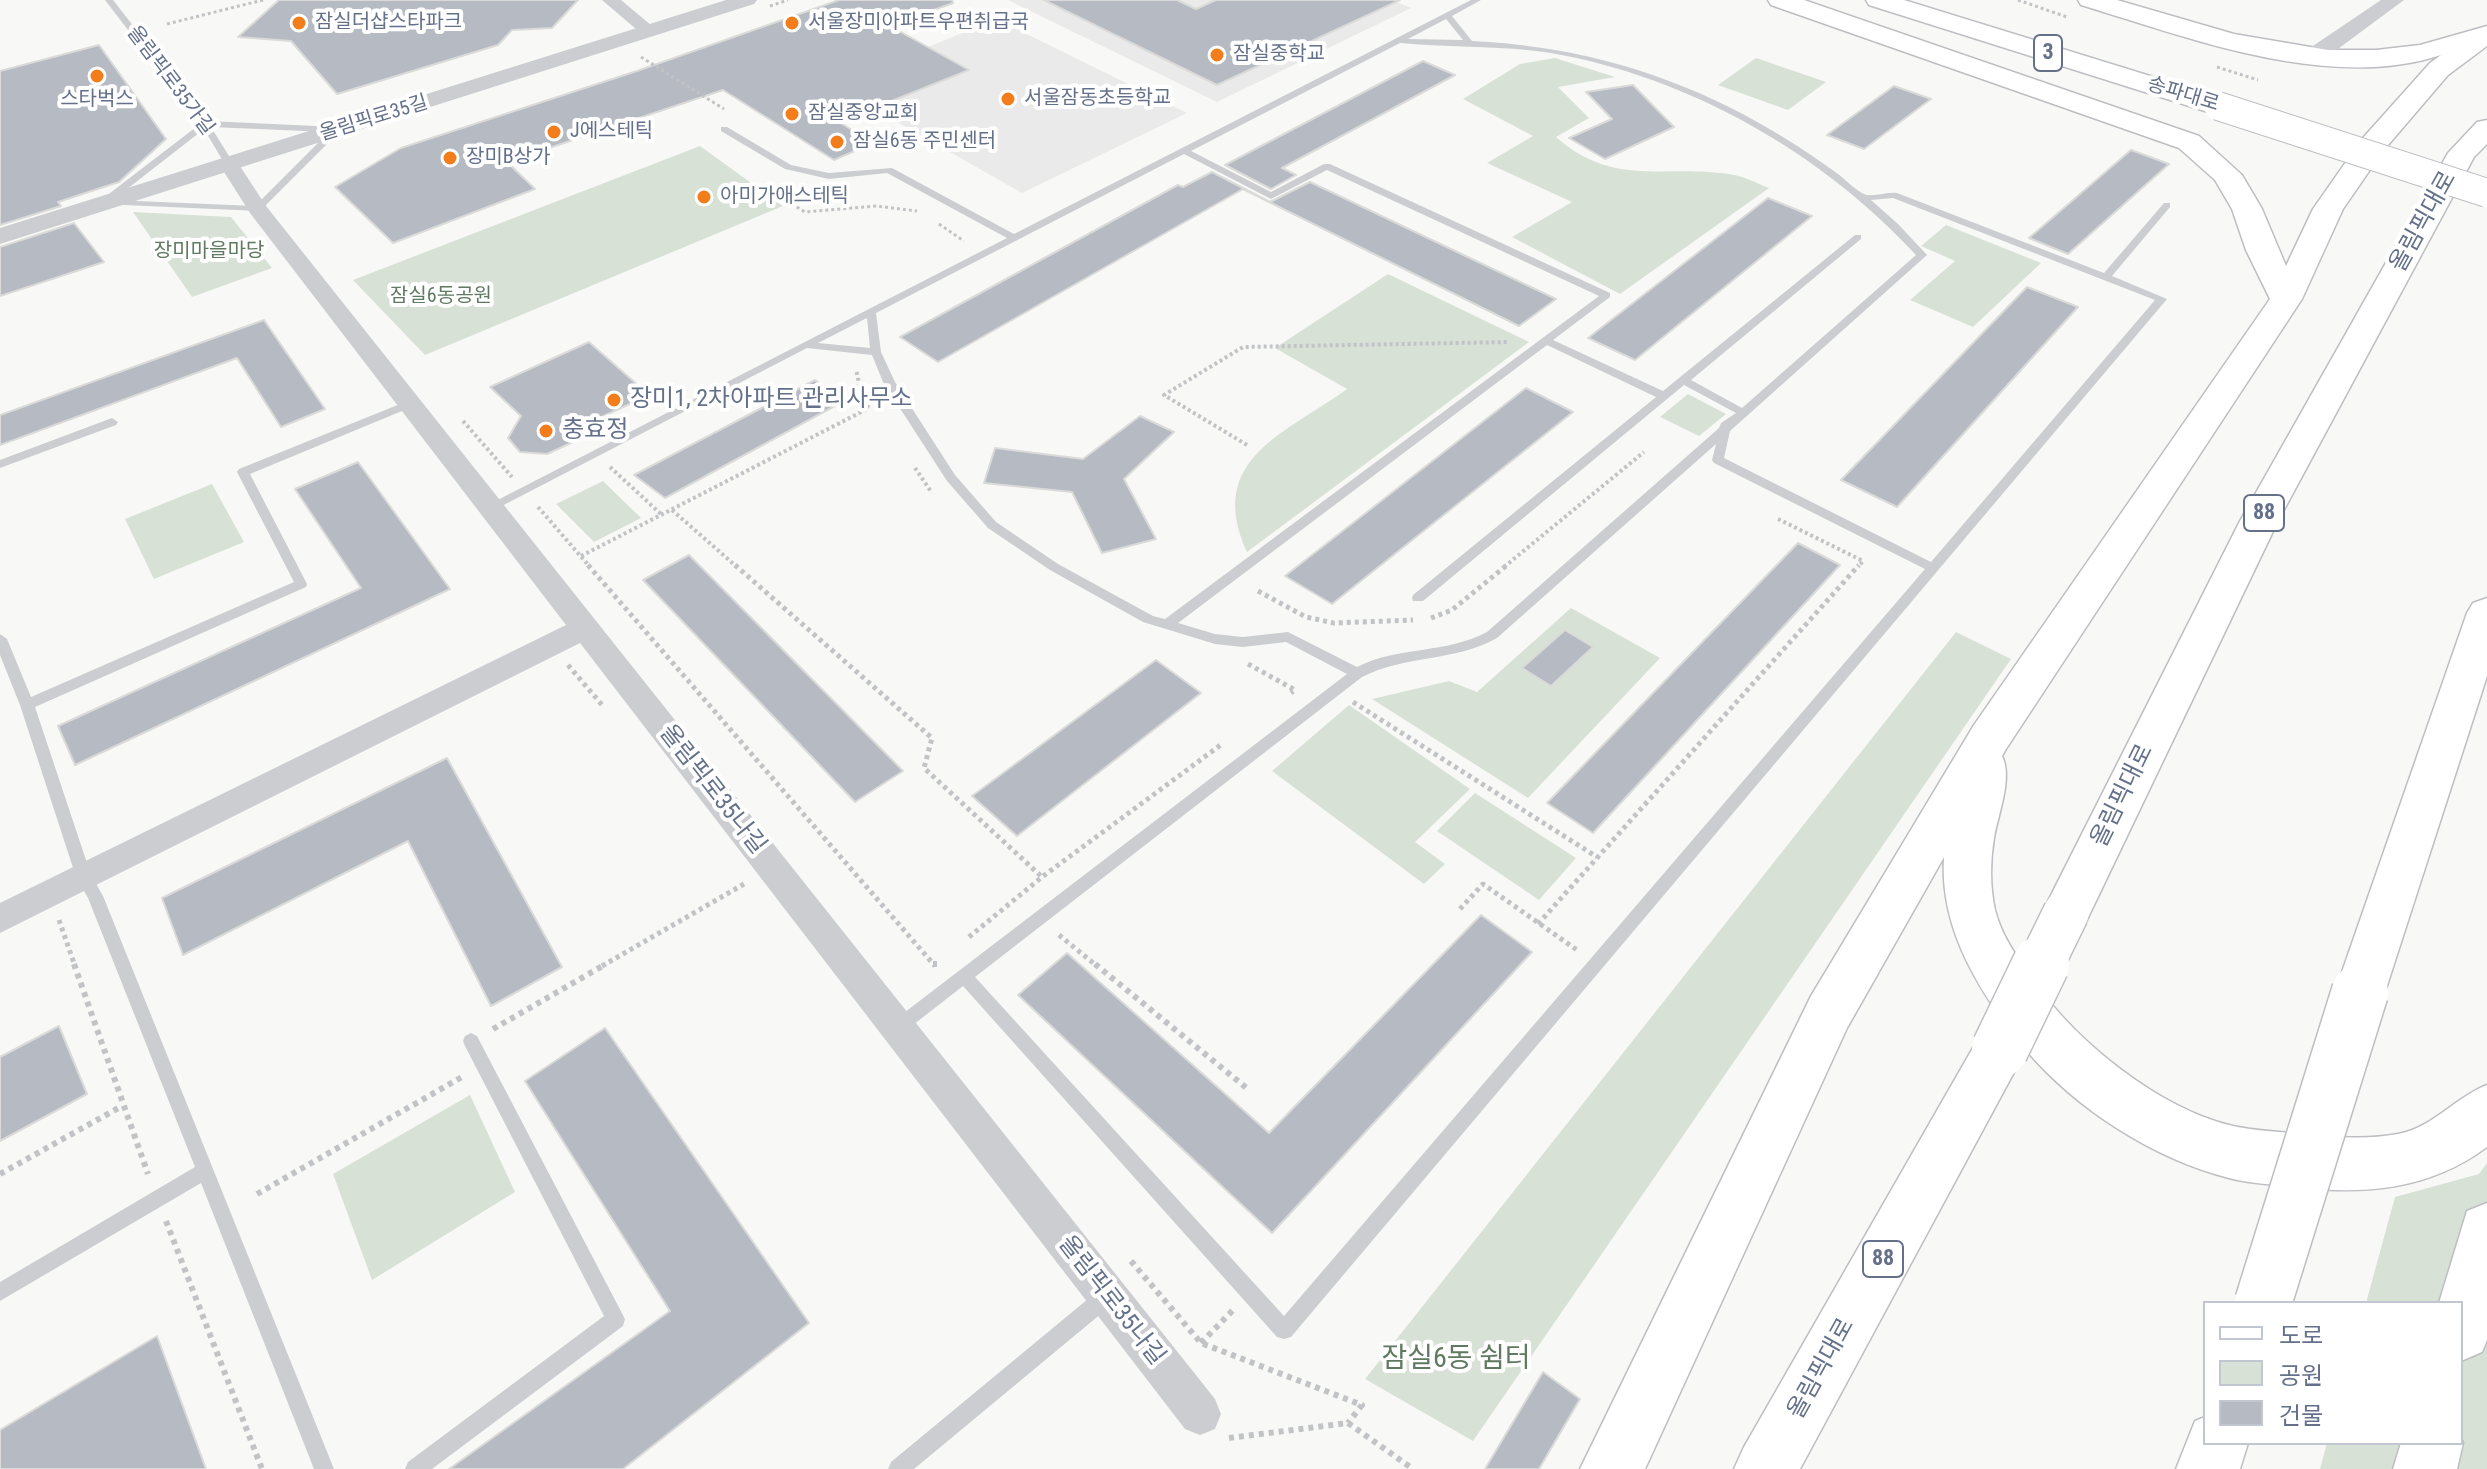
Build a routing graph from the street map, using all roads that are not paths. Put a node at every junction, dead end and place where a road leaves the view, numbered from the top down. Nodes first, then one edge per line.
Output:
1 (109, 0) edge
2 (610, 0) edge
3 (747, 0) edge
4 (1449, 0) edge
5 (1477, 0) edge
6 (1780, 0) edge
7 (1878, 0) edge
8 (1945, 0) edge
9 (2090, 0) edge
10 (2394, 0) edge
11 (1465, 6) junction
12 (1447, 15) junction
13 (2355, 27) junction
14 (649, 31) junction
15 (2487, 32) edge
16 (1398, 41) junction
17 (1469, 42) junction
18 (2428, 51) junction
19 (2315, 55) junction
20 (2229, 98) junction
21 (205, 124) junction
22 (2487, 128) edge
23 (724, 129) dead end
24 (337, 130) junction
25 (1184, 151) junction
26 (229, 164) junction
27 (2487, 170) edge
28 (2487, 193) edge
29 (1863, 198) junction
30 (104, 202) junction
31 (2167, 205) dead end
32 (257, 209) junction
33 (0, 236) edge
34 (1858, 237) dead end
35 (1015, 238) junction
36 (2106, 277) junction
37 (2286, 299) junction
38 (871, 311) junction
39 (1547, 341) junction
40 (806, 345) junction
41 (876, 352) junction
42 (1683, 380) junction
43 (1664, 396) junction
44 (410, 404) junction
45 (1742, 412) junction
46 (112, 422) dead end
47 (1725, 425) junction
48 (0, 464) edge
49 (490, 507) junction
50 (1933, 568) junction
51 (1418, 598) dead end
52 (2487, 613) edge
53 (1167, 625) junction
54 (585, 628) junction
55 (1, 642) edge
56 (1357, 673) junction
57 (27, 705) junction
58 (1990, 737) junction
59 (84, 877) junction
60 (0, 919) edge
61 (964, 976) junction
62 (898, 1028) junction
63 (471, 1041) road end
64 (2487, 1111) edge
65 (205, 1171) junction
66 (2487, 1231) edge
67 (0, 1292) edge
68 (1108, 1296) junction
69 (2264, 1301) edge
70 (2463, 1323) edge
71 (1206, 1427) road end
72 (2216, 1445) edge
73 (2431, 1445) edge
74 (324, 1469) edge
75 (415, 1469) edge
76 (898, 1469) edge
77 (1612, 1469) edge
78 (1766, 1469) edge
79 (2208, 1469) edge
80 (2425, 1469) edge

1 - 21 lane, 올림픽로35가길
2 - 14 street
3 - 14 street, 올림픽로35길
4 - 11 lane
5 - 11 lane
6 - 37 main road
7 - 20 main road, 송파대로 / 3
8 - 20 main road, 송파대로 / 3
9 - 19 main road
10 - 13 street
11 - 12 lane
12 - 16 lane
12 - 17 lane
13 - 18 main road
13 - 19 street
14 - 24 street, 올림픽로35길
15 - 18 main road
15 - 37 main road
16 - 17 lane
16 - 25 lane
17 - 29 lane
18 - 19 main road
20 - 27 main road, 송파대로 / 3
20 - 28 main road, 송파대로 / 3, bridge
21 - 24 lane
21 - 26 lane, 올림픽로35가길
21 - 30 lane
22 - 78 main road, 올림픽대로 / 88, bridge
23 - 35 lane
24 - 26 street, 올림픽로35길
24 - 32 lane
25 - 35 lane
25 - 39 lane
26 - 30 street, 올림픽로35길
26 - 32 street, 올림픽로35나길
29 - 36 lane
29 - 45 lane
30 - 32 lane
30 - 33 street, 올림픽로35길
31 - 36 lane
32 - 44 street, 올림픽로35나길
34 - 42 lane
35 - 38 lane
36 - 50 lane
37 - 58 main road
38 - 40 lane
38 - 41 lane
39 - 43 lane
39 - 53 lane
40 - 41 lane
40 - 49 lane
41 - 53 lane
42 - 43 lane
42 - 45 lane
43 - 51 lane
44 - 49 street, 올림픽로35나길
44 - 57 lane
45 - 47 lane
46 - 48 lane
47 - 50 lane
47 - 56 lane
49 - 54 street, 올림픽로35나길
50 - 61 lane
52 - 69 main road, bridge
53 - 56 lane
54 - 59 street
54 - 62 street, 올림픽로35나길
55 - 57 lane
56 - 61 lane
57 - 59 lane
58 - 64 main road
58 - 77 main road
59 - 60 street
59 - 65 lane
61 - 62 lane
62 - 68 street, 올림픽로35나길
63 - 75 lane
65 - 67 lane
65 - 74 lane
66 - 70 main road
68 - 71 street, 올림픽로35나길
68 - 76 lane
72 - 79 main road
73 - 80 main road

